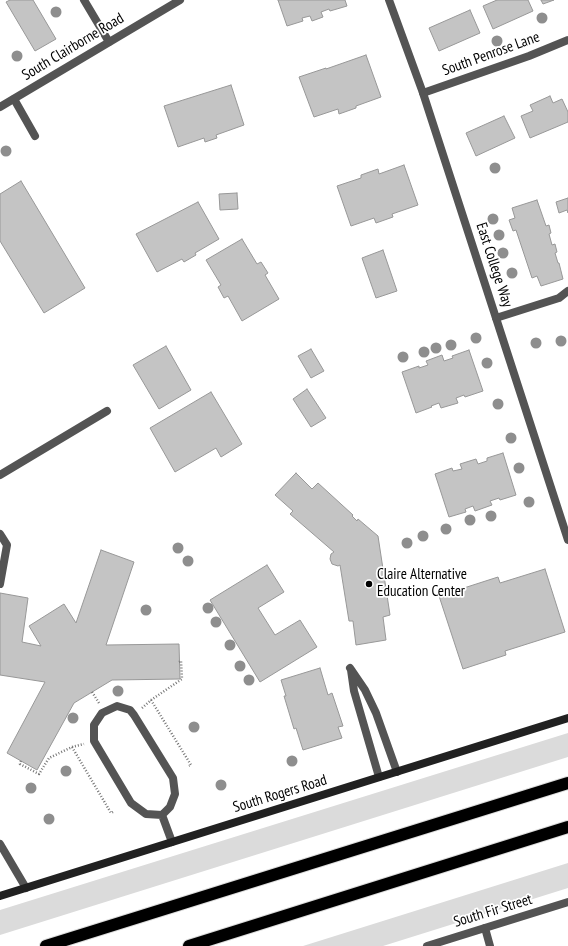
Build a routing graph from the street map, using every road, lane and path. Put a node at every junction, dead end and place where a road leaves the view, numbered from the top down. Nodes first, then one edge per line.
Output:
1 (84, 0) edge
2 (180, 0) edge
3 (389, 0) edge
4 (568, 40) edge
5 (109, 42) junction
6 (423, 94) junction
7 (14, 99) junction
8 (0, 107) edge
9 (35, 136) dead end
10 (568, 291) edge
11 (496, 318) junction
12 (108, 411) dead end
13 (0, 475) edge
14 (0, 534) edge
15 (568, 540) edge
16 (0, 584) edge
17 (92, 692) dead end
18 (151, 700) dead end
19 (100, 704) dead end
20 (568, 718) edge
21 (72, 747) dead end
22 (189, 766) dead end
23 (397, 772) junction
24 (380, 777) junction
25 (568, 783) edge
26 (113, 812) dead end
27 (162, 815) junction
28 (568, 827) edge
29 (172, 842) junction
30 (0, 844) edge
31 (26, 888) junction
32 (0, 896) edge
33 (568, 902) edge
34 (485, 928) junction
35 (46, 946) edge
36 (189, 946) edge
37 (427, 946) edge
38 (490, 946) edge

1 - 5 street
2 - 5 street, South Clairborne Road
3 - 6 street, East College Way
4 - 6 street, South Penrose Lane
5 - 7 street, South Clairborne Road
6 - 11 street, East College Way
7 - 8 street, South Clairborne Road
7 - 9 street
10 - 11 street
11 - 15 street, East College Way
12 - 13 street
14 - 16 street
17 - 19 path
18 - 22 path
20 - 23 main road, South Rogers Road
21 - 26 path
23 - 24 main road, South Rogers Road
23 - 24 street
24 - 29 main road, South Rogers Road
25 - 35 highway
27 - 27 street
27 - 29 street
28 - 36 highway
29 - 31 main road, South Rogers Road
30 - 31 street
31 - 32 main road, South Rogers Road
33 - 34 street, South Fir Street
34 - 37 street, South Fir Street
34 - 38 street

